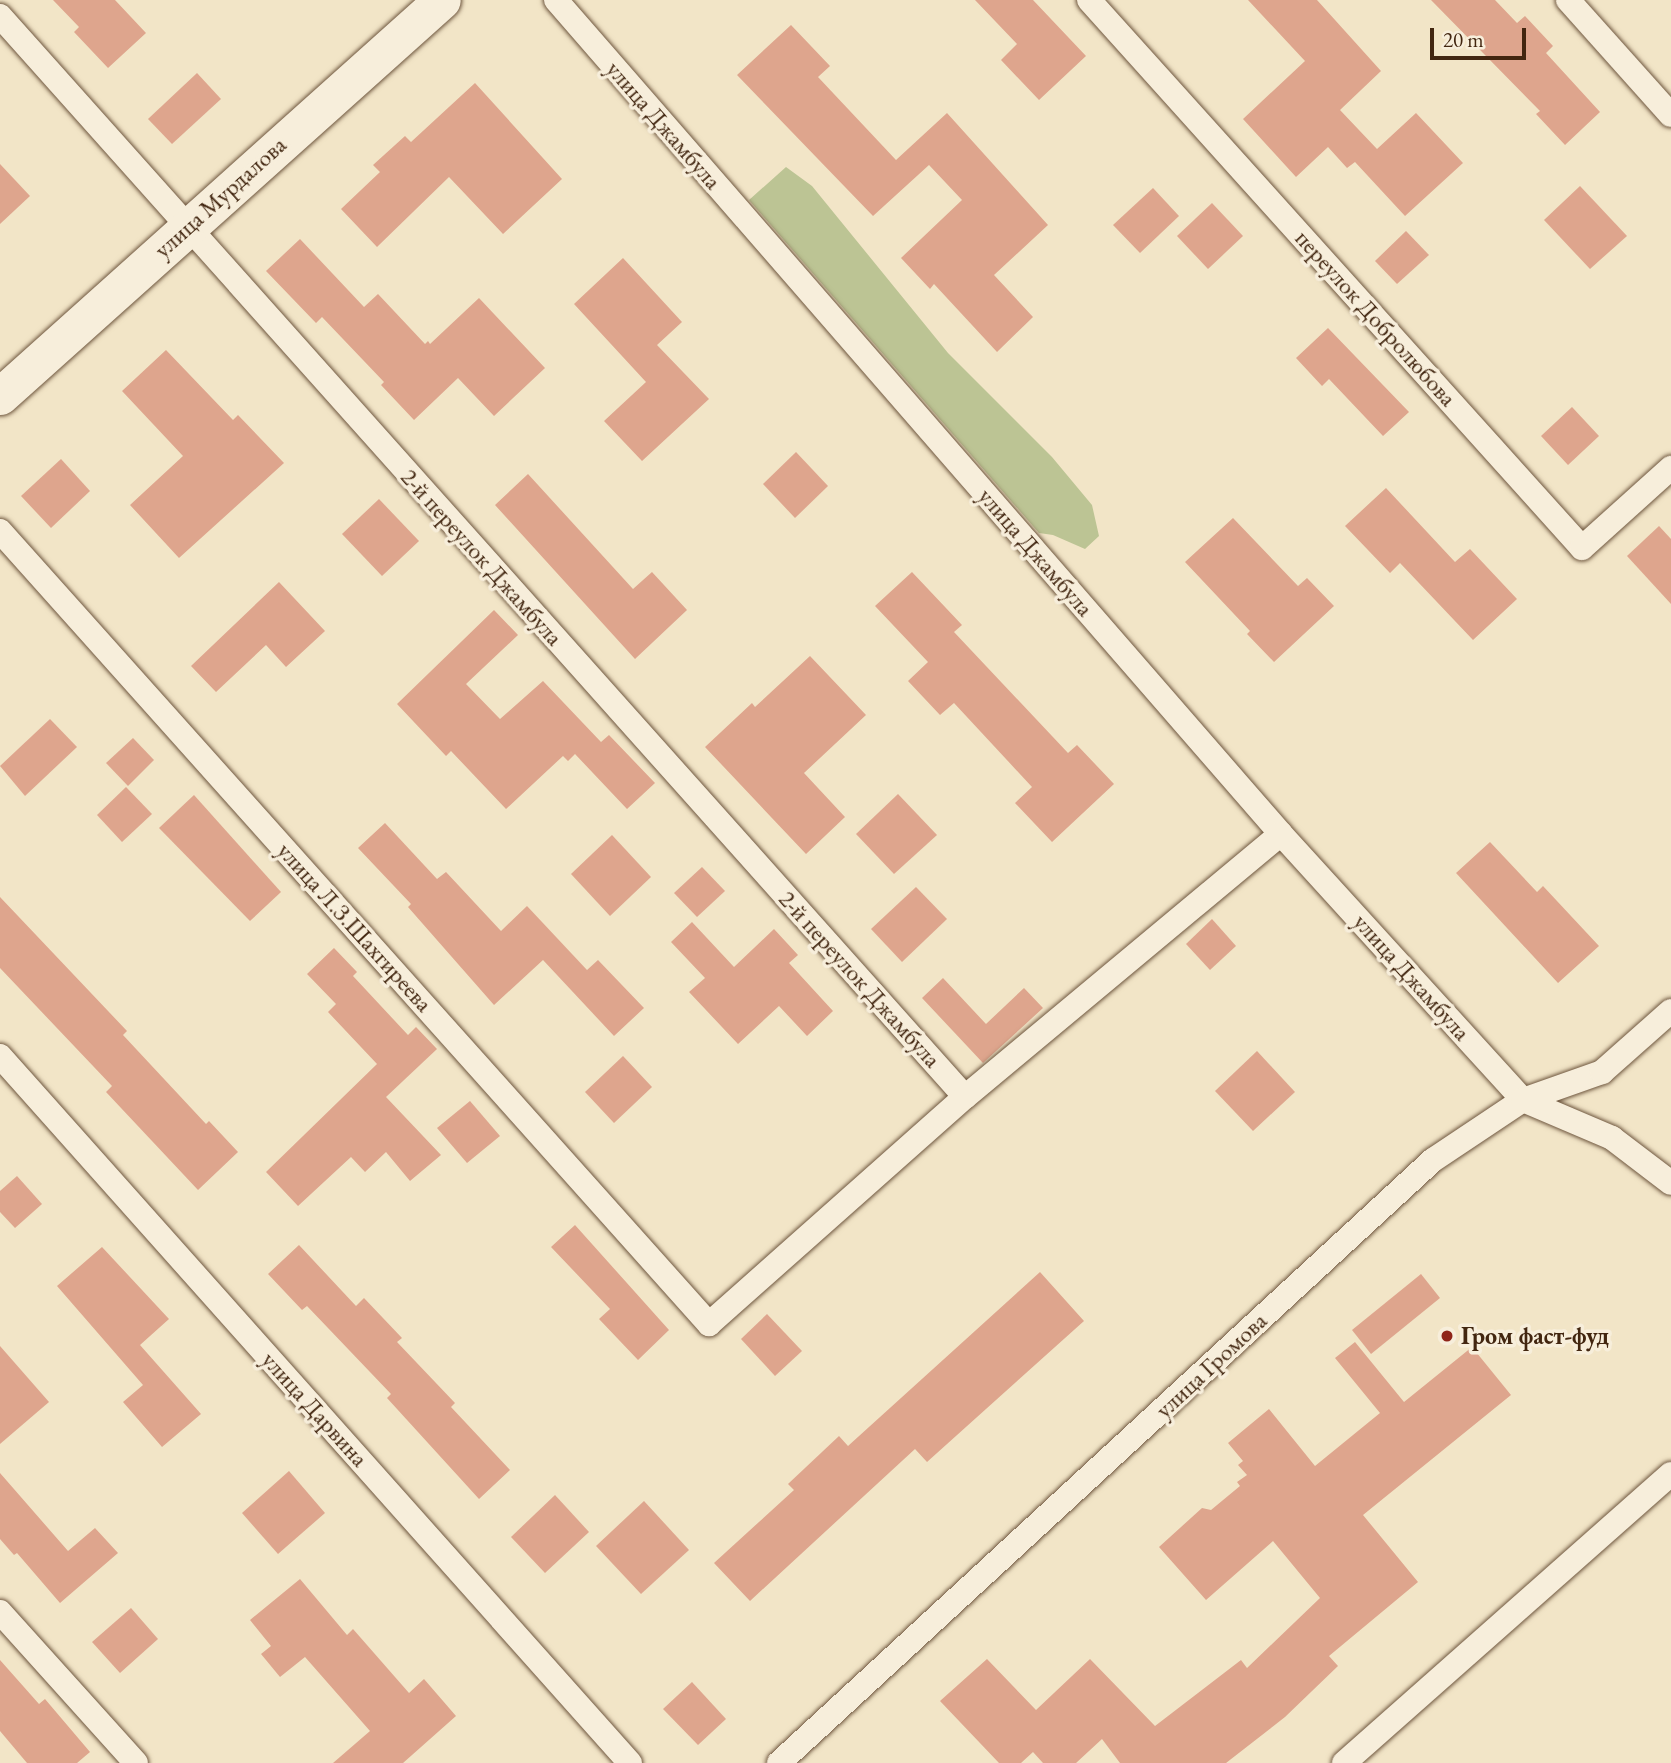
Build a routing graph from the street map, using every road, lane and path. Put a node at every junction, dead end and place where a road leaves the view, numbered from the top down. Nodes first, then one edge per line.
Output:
1 (442, 0) edge
2 (556, 0) edge
3 (1089, 0) edge
4 (1568, 0) edge
5 (0, 16) edge
6 (1671, 115) edge
7 (188, 225) junction
8 (0, 396) edge
9 (1671, 468) edge
10 (0, 531) edge
11 (1281, 834) junction
12 (1671, 1011) edge
13 (0, 1056) edge
14 (965, 1097) junction
15 (1523, 1100) junction
16 (1671, 1183) edge
17 (1671, 1475) edge
18 (0, 1612) edge
19 (136, 1763) edge
20 (630, 1763) edge
21 (779, 1763) edge
22 (1344, 1763) edge

1 - 7 street, улица Мурдалова
2 - 11 street, улица Джамбула
3 - 9 street, переулок Добролюбова
4 - 6 street
5 - 7 street, 2-й переулок Джамбула
7 - 8 street, улица Мурдалова
7 - 14 street, 2-й переулок Джамбула
10 - 14 street, улица Л.З.Шахгиреева
11 - 14 street
11 - 15 street, улица Джамбула
12 - 15 street, улица Громова
13 - 20 street, улица Дарвина
15 - 16 street
15 - 21 street, улица Громова
17 - 22 street
18 - 19 street

